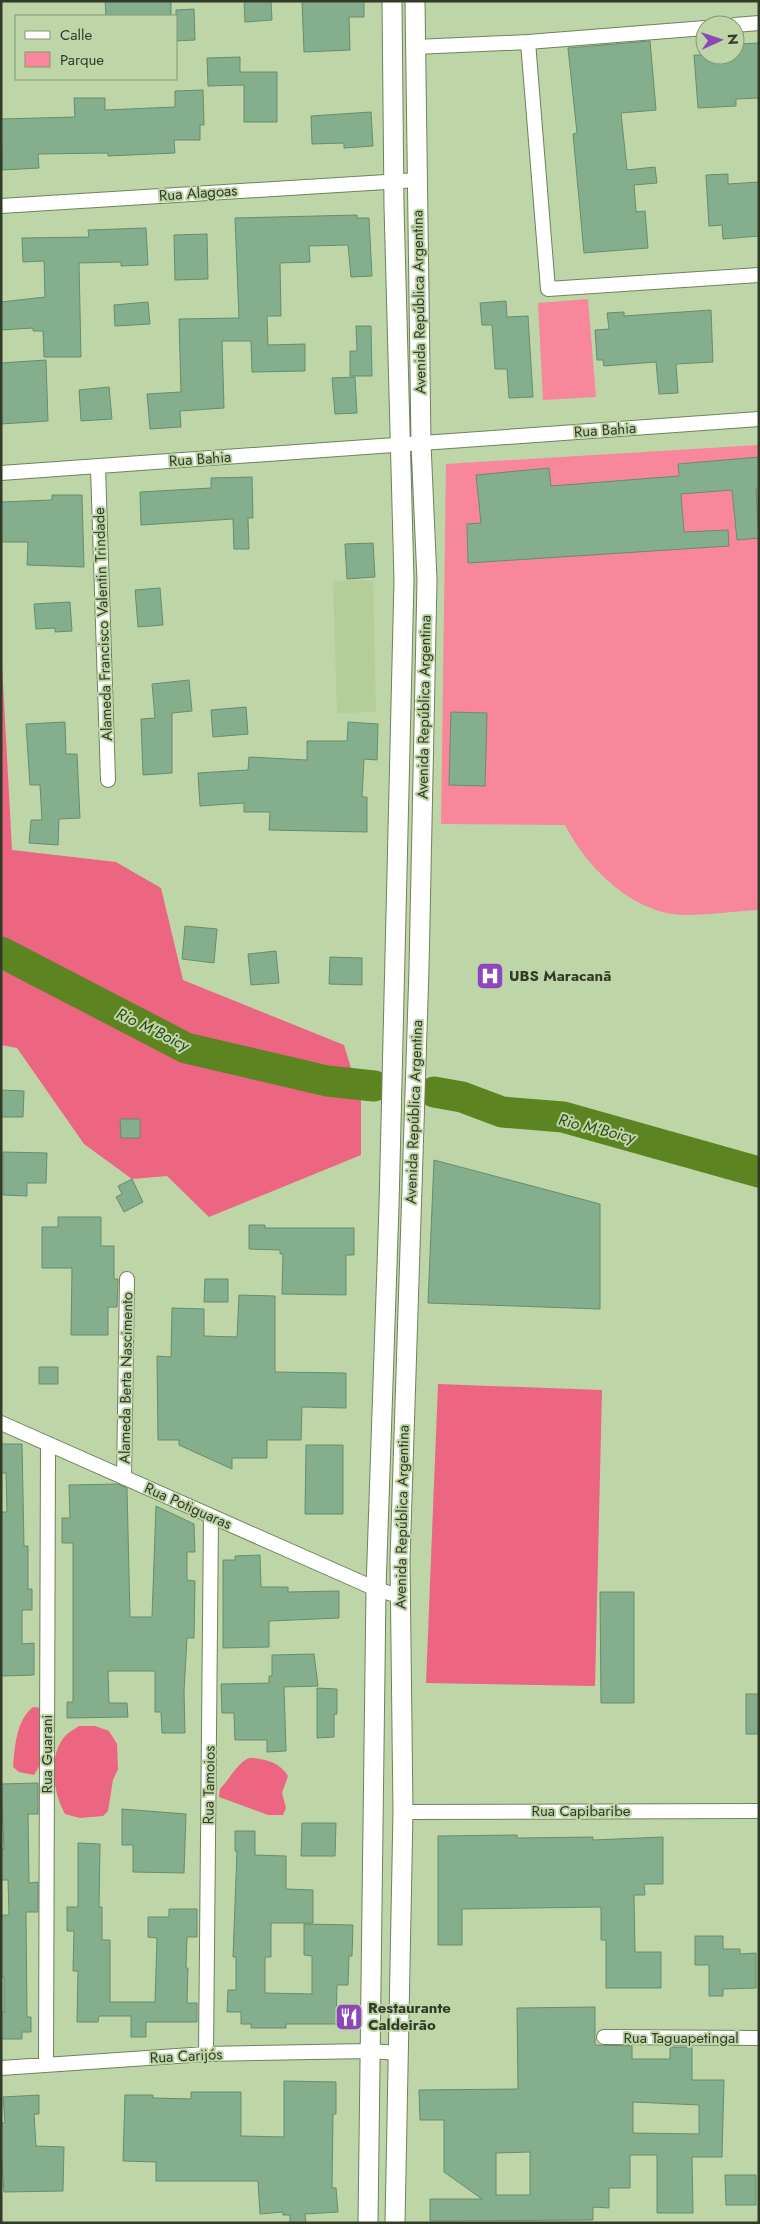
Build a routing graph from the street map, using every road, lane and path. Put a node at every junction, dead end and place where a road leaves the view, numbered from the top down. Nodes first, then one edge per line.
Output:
1 (392, 1) edge
2 (415, 1) edge
3 (759, 23) edge
4 (745, 24) edge
5 (695, 29) edge
6 (528, 42) junction
7 (415, 47) junction
8 (418, 180) junction
9 (394, 181) junction
10 (1, 206) edge
11 (759, 275) edge
12 (759, 419) edge
13 (421, 444) junction
14 (400, 445) junction
15 (98, 467) junction
16 (1, 473) edge
17 (108, 780) dead end
18 (127, 1279) dead end
19 (1, 1423) edge
20 (48, 1444) junction
21 (124, 1478) junction
22 (212, 1517) junction
23 (376, 1588) junction
24 (399, 1596) junction
25 (375, 1760) junction
26 (759, 1811) edge
27 (402, 1812) junction
28 (604, 2038) dead end
29 (759, 2038) edge
30 (370, 2051) junction
31 (398, 2053) junction
32 (206, 2054) junction
33 (46, 2064) junction
34 (1, 2068) edge
35 (369, 2193) junction
36 (368, 2223) edge
37 (375, 2223) edge
38 (395, 2223) edge

1 - 9 main road, Avenida República Argentina
2 - 7 main road, Avenida República Argentina
3 - 4 street
5 - 6 street
6 - 7 street
6 - 11 street
7 - 8 main road, Avenida República Argentina
8 - 9 street, Rua Alagoas
8 - 13 main road, Avenida República Argentina
9 - 10 street, Rua Alagoas
9 - 14 main road, Avenida República Argentina
12 - 13 street, Rua Bahia
13 - 14 street, Rua Bahia
13 - 24 main road, Avenida República Argentina
14 - 15 street, Rua Bahia
14 - 23 main road, Avenida República Argentina
15 - 16 street, Rua Bahia
15 - 17 street, Alameda Francisco Valentin Trindade
18 - 21 street, Alameda Berta Nascimento
19 - 20 street, Rua Potiguaras
20 - 21 street, Rua Potiguaras
20 - 33 street, Rua Guarani
21 - 22 street, Rua Potiguaras
22 - 23 street, Rua Potiguaras
22 - 32 street, Rua Tamoios
23 - 24 street, Rua Potiguaras
23 - 25 main road, Avenida República Argentina
24 - 27 main road, Avenida República Argentina
25 - 27 main road
25 - 30 main road, Avenida República Argentina
26 - 27 street, Rua Capibaribe
27 - 31 main road, Avenida República Argentina
28 - 29 street, Rua Taguapetingal
30 - 31 street, Rua Carijós
30 - 32 street, Rua Carijós
30 - 35 main road, Avenida República Argentina
31 - 38 main road, Avenida República Argentina
32 - 33 street, Rua Carijós
33 - 34 street, Rua Carijós
35 - 36 main road, Avenida República Argentina
35 - 37 main road

